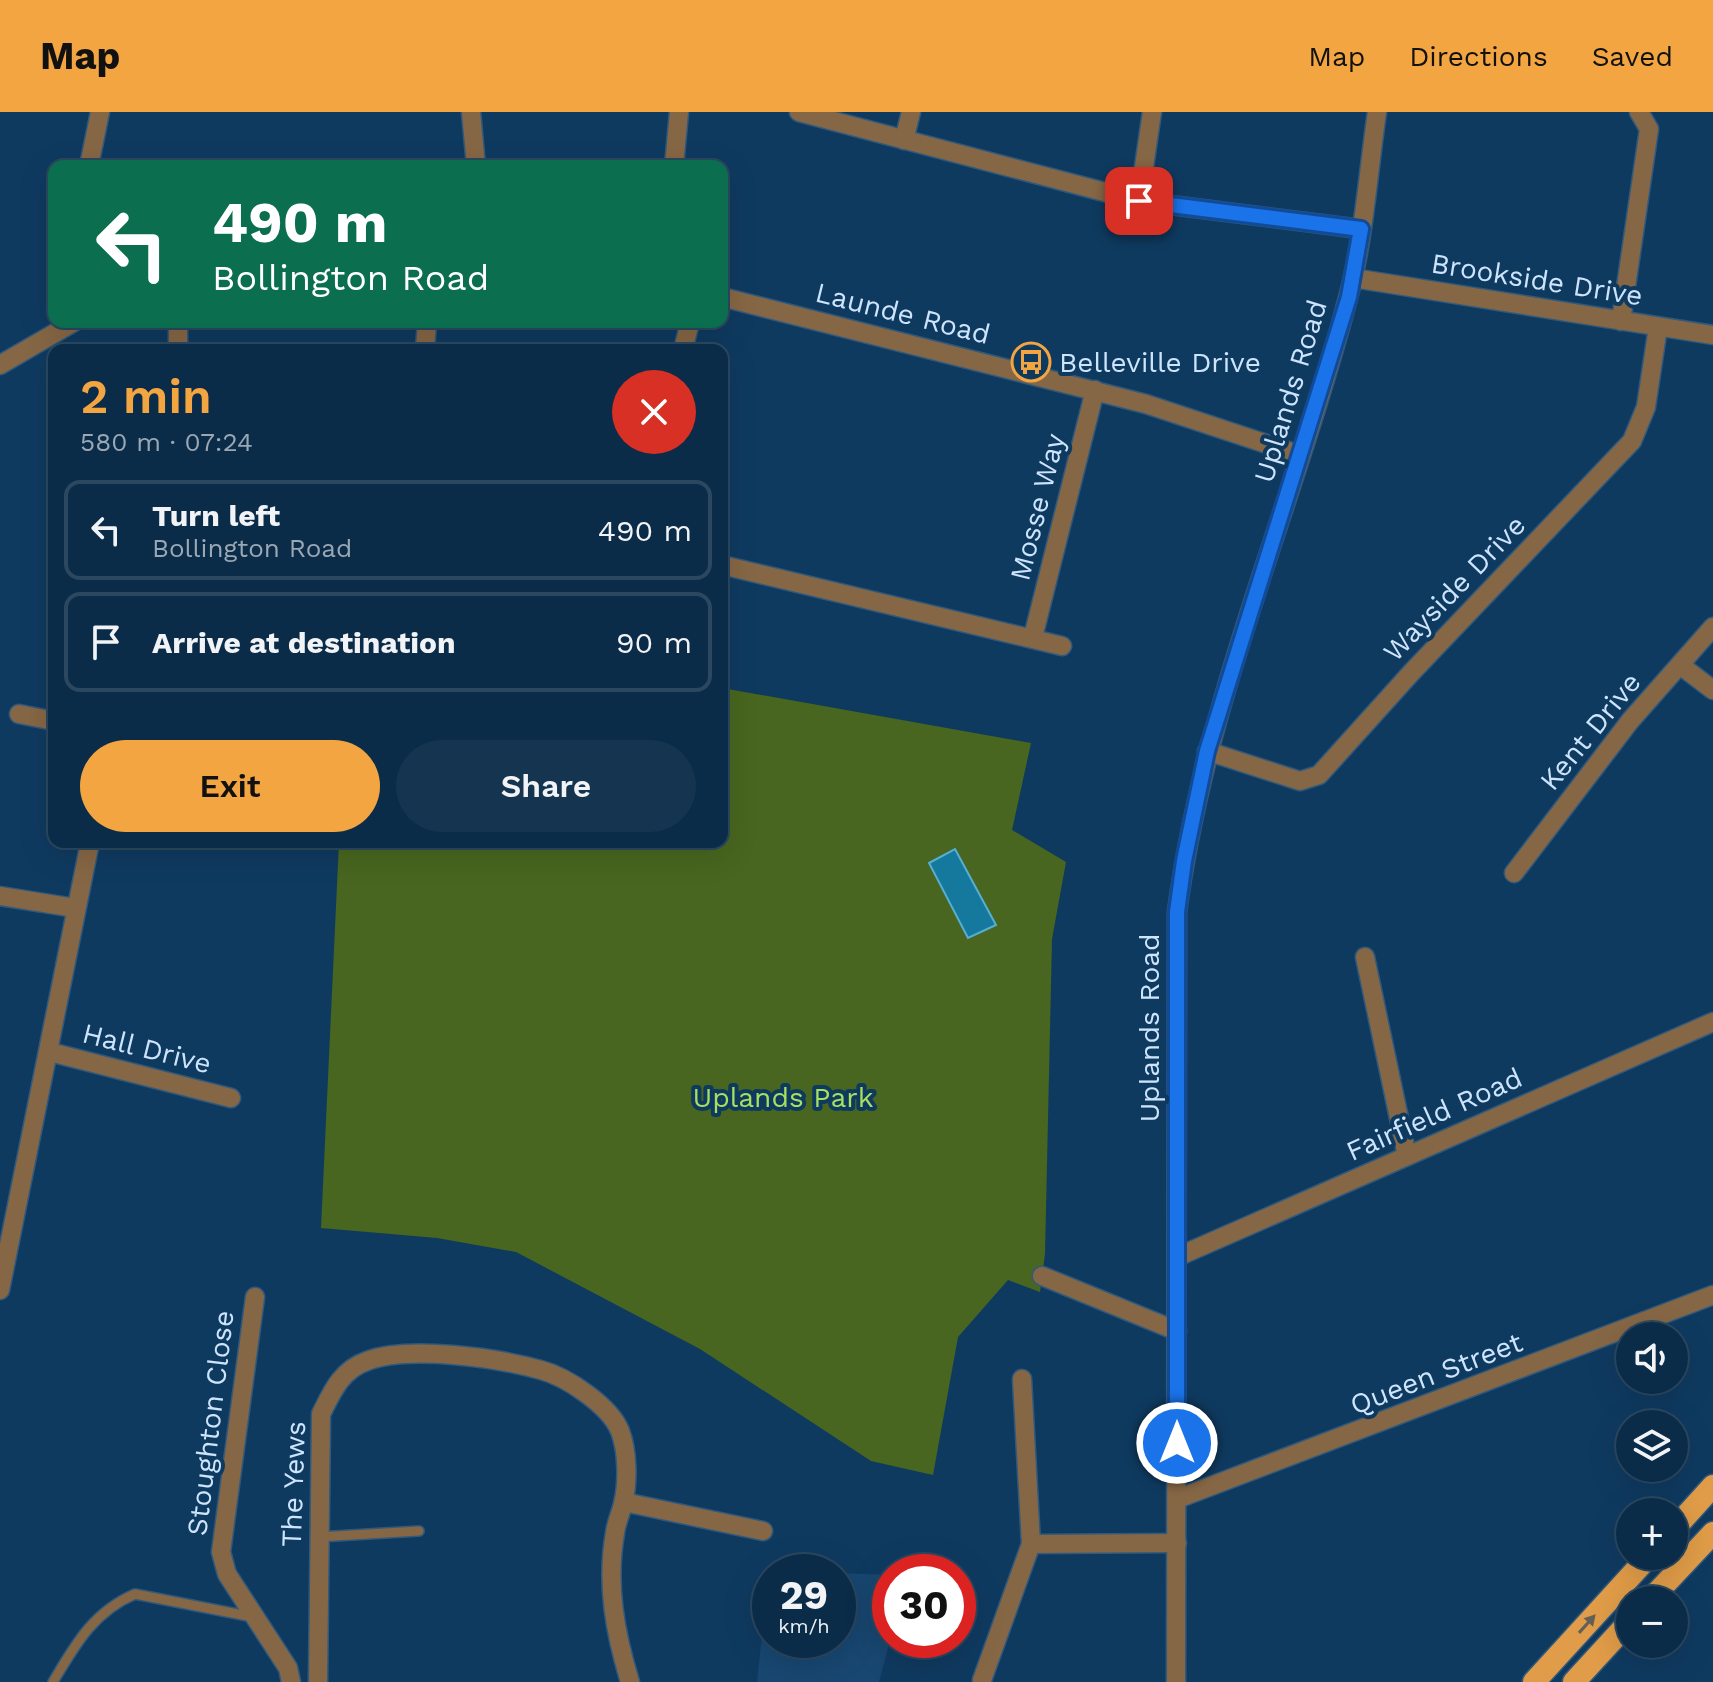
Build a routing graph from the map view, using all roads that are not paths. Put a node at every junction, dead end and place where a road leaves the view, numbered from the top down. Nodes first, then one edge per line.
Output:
1 (100, 112) edge
2 (471, 112) edge
3 (679, 112) edge
4 (799, 112) edge
5 (911, 112) edge
6 (1152, 112) edge
7 (1377, 112) edge
8 (1639, 112) edge
9 (904, 140) junction
10 (90, 160) edge
11 (475, 160) edge
12 (675, 160) edge
13 (1139, 201) junction
14 (1361, 229) junction
15 (1353, 278) junction
16 (728, 298) edge
17 (1621, 321) junction
18 (1658, 327) junction
19 (62, 328) edge
20 (1713, 335) edge
21 (0, 365) edge
22 (1095, 390) junction
23 (1300, 455) junction
24 (728, 566) edge
25 (1713, 627) edge
26 (1033, 637) junction
27 (1062, 646) dead end
28 (1680, 665) junction
29 (1713, 690) edge
30 (19, 714) dead end
31 (48, 720) edge
32 (1207, 751) junction
33 (89, 848) edge
34 (1514, 873) dead end
35 (0, 896) edge
36 (75, 908) junction
37 (1365, 957) dead end
38 (1713, 1022) edge
39 (50, 1052) junction
40 (231, 1098) dead end
41 (1407, 1156) junction
42 (1177, 1257) junction
43 (1042, 1276) dead end
44 (0, 1290) edge
45 (1713, 1295) edge
46 (255, 1297) dead end
47 (1177, 1331) junction
48 (1022, 1379) dead end
49 (1713, 1486) edge
50 (1177, 1499) junction
51 (624, 1502) junction
52 (1688, 1514) edge
53 (419, 1531) dead end
54 (763, 1531) dead end
55 (1713, 1533) edge
56 (318, 1537) junction
57 (1177, 1543) junction
58 (1031, 1544) junction
59 (1636, 1570) edge
60 (1663, 1586) edge
61 (253, 1617) junction
62 (1616, 1636) edge
63 (982, 1680) edge
64 (53, 1682) edge
65 (291, 1682) edge
66 (318, 1682) edge
67 (630, 1682) edge
68 (1176, 1682) edge
69 (1534, 1682) edge
70 (1574, 1682) edge

1 - 10 street
2 - 11 street
3 - 12 street
4 - 9 street
5 - 9 street
6 - 13 street
7 - 14 street, Uplands Road
8 - 17 street
9 - 13 street
13 - 14 street
14 - 15 street, Uplands Road
15 - 17 street, Brookside Drive
15 - 23 street, Uplands Road
16 - 22 street, Launde Road
17 - 18 street, Brookside Drive
18 - 20 street, Brookside Drive
18 - 32 street, Wayside Drive
19 - 21 street
22 - 23 street, Launde Road
22 - 26 street, Mosse Way
23 - 32 street, Uplands Road
24 - 26 street
25 - 28 street, Kent Drive
26 - 27 street
28 - 29 street
28 - 34 street, Kent Drive
30 - 31 street
32 - 42 street, Uplands Road
33 - 36 street
35 - 36 street
36 - 39 street
37 - 41 street
38 - 41 street, Fairfield Road
39 - 40 street, Hall Drive
39 - 44 street
41 - 42 street, Fairfield Road
42 - 47 street, Uplands Road
43 - 47 street
45 - 50 street, Queen Street
46 - 61 street, Stoughton Close
47 - 50 street, Uplands Road
48 - 58 street
49 - 52 highway
50 - 57 street, Uplands Road
51 - 54 street
51 - 56 street, The Yews
51 - 67 street, The Yews
53 - 56 lane
55 - 60 highway
56 - 66 street, The Yews
57 - 58 street
57 - 68 street, Uplands Road
58 - 63 street
69 -> 59 highway
61 - 64 lane
61 - 65 street, Stoughton Close
62 - 70 highway

